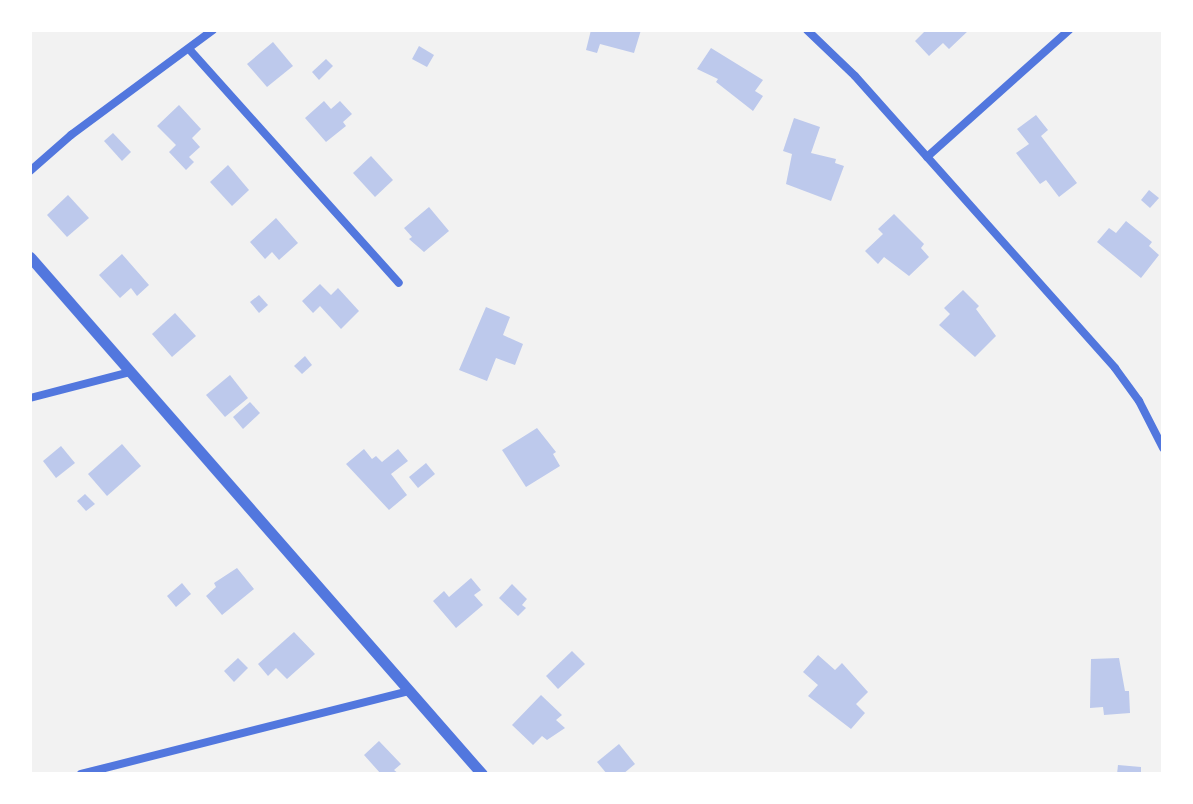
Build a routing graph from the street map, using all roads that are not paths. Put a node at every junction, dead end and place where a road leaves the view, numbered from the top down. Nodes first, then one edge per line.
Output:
1 (213, 30) edge
2 (807, 30) edge
3 (1069, 30) edge
4 (189, 49) junction
5 (927, 157) junction
6 (30, 171) edge
7 (30, 257) edge
8 (399, 283) dead end
9 (130, 372) junction
10 (30, 398) edge
11 (1163, 448) edge
12 (410, 691) junction
13 (81, 774) edge
14 (482, 774) edge

1 - 4 street
2 - 5 street
3 - 5 street
4 - 6 street
4 - 8 street
5 - 11 street
7 - 9 street
9 - 10 street
9 - 12 street
12 - 13 street
12 - 14 street

